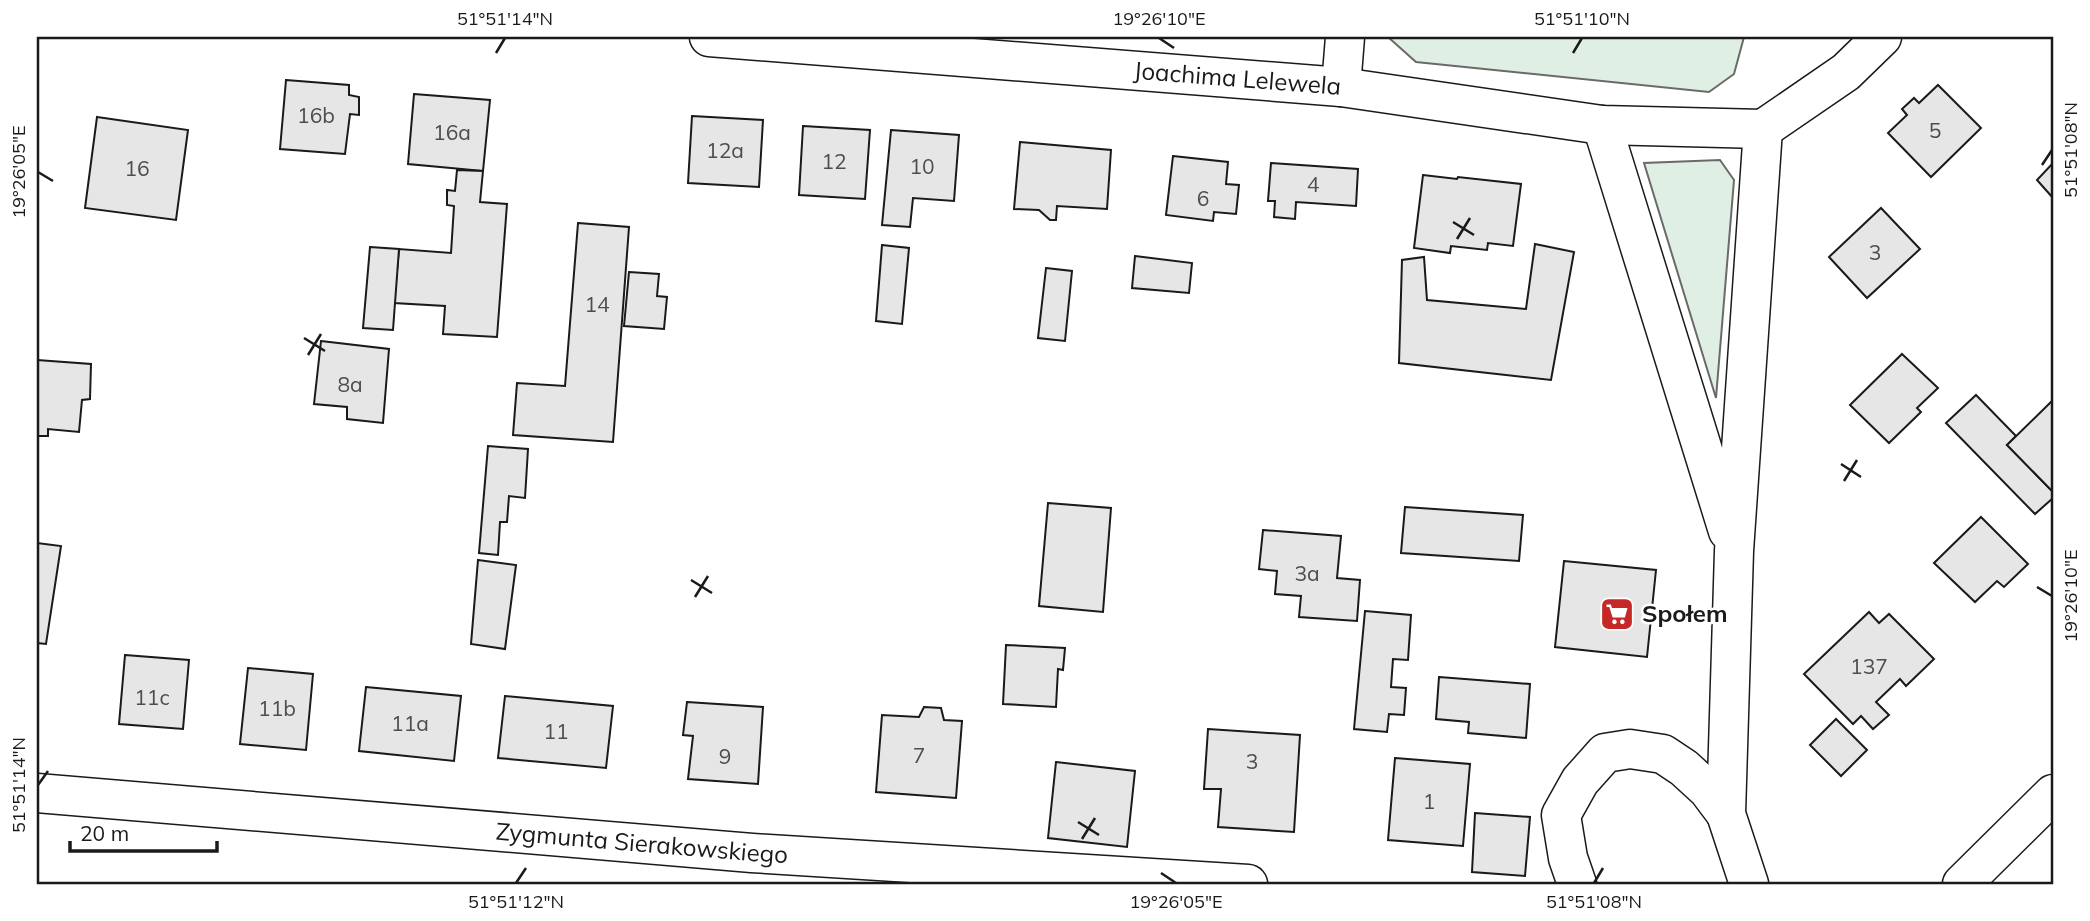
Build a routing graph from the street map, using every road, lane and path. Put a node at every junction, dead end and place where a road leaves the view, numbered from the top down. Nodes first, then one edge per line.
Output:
1 (709, 37) edge
2 (1345, 37) edge
3 (1882, 37) edge
4 (1341, 87) junction
5 (1602, 125) junction
6 (1763, 129) junction
7 (1734, 551) junction
8 (37, 793) edge
9 (2053, 794) edge
10 (1726, 814) junction
11 (751, 869) edge
12 (1248, 884) edge
13 (1577, 884) edge
14 (1749, 884) edge
15 (1962, 884) edge

1 - 4 street, Joachima Lelewela
2 - 4 street
3 - 6 street
4 - 5 street, Joachima Lelewela
5 - 6 street, Joachima Lelewela
5 - 7 street
6 - 7 street
7 - 10 street
8 - 11 street, Zygmunta Sierakowskiego
9 - 15 street
10 - 13 street
10 - 14 street
11 - 12 street, Zygmunta Sierakowskiego

